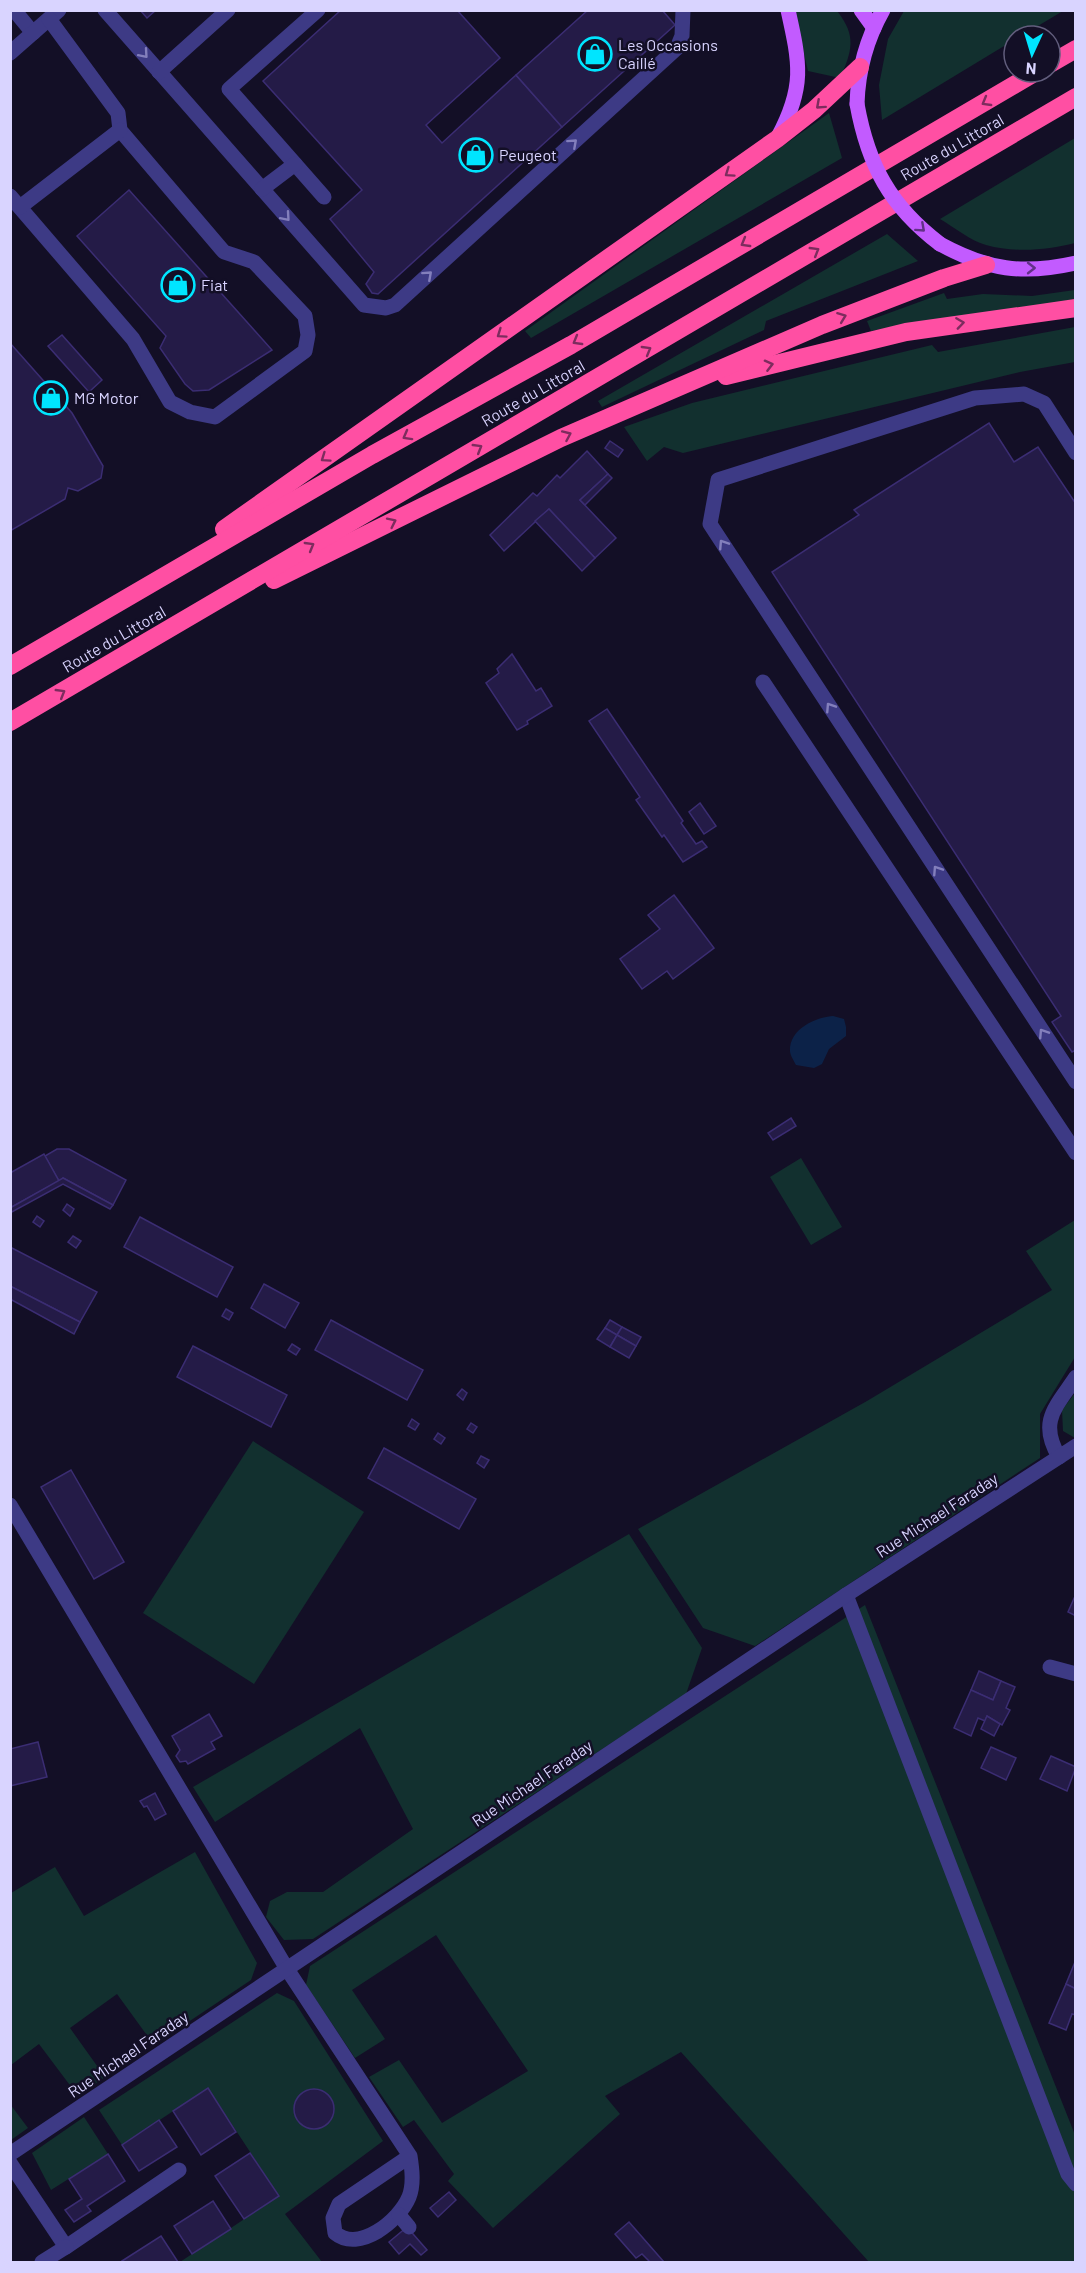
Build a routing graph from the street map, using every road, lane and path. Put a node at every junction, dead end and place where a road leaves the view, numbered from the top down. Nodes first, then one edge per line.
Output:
1 (14, 10) edge
2 (105, 10) edge
3 (228, 10) edge
4 (318, 10) edge
5 (683, 10) edge
6 (788, 10) edge
7 (861, 10) edge
8 (884, 10) edge
9 (54, 15) edge
10 (874, 28) junction
11 (33, 33) junction
12 (1076, 49) edge
13 (10, 53) edge
14 (1062, 57) edge
15 (860, 67) junction
16 (159, 72) junction
17 (1016, 84) edge
18 (1076, 97) edge
19 (120, 130) junction
20 (777, 139) junction
21 (294, 164) junction
22 (262, 189) junction
23 (324, 197) dead end
24 (15, 202) edge
25 (1076, 263) edge
26 (986, 265) junction
27 (1076, 308) edge
28 (672, 390) junction
29 (1076, 453) edge
30 (125, 599) junction
31 (133, 650) junction
32 (10, 666) edge
33 (763, 682) dead end
34 (10, 722) edge
35 (1076, 1082) edge
36 (1076, 1153) edge
37 (1076, 1377) edge
38 (1076, 1446) edge
39 (1059, 1457) junction
40 (10, 1505) edge
41 (846, 1595) junction
42 (1050, 1667) dead end
43 (1076, 1674) edge
44 (287, 1969) junction
45 (10, 2154) edge
46 (410, 2156) junction
47 (10, 2163) edge
48 (179, 2170) dead end
49 (1076, 2184) edge
50 (399, 2215) junction
51 (409, 2227) dead end
52 (66, 2247) junction
53 (42, 2262) edge

1 - 11 street
2 -> 16 street
3 - 16 street
4 - 21 street
22 -> 5 street
6 - 20 main road
7 - 10 main road
8 - 10 main road
9 - 11 street
9 - 19 street
10 - 15 main road
11 - 13 street
12 - 14 highway
15 -> 20 highway
15 -> 26 main road, bridge
16 - 22 street
17 -> 30 highway, Route du Littoral
31 -> 18 highway, Route du Littoral
19 - 24 street
19 - 24 street
20 -> 30 highway
21 - 22 street
21 - 23 street
26 -> 25 main road
28 -> 26 highway
28 -> 27 highway
31 -> 28 highway
35 -> 29 street
30 - 32 highway, Route du Littoral
34 -> 31 highway, Route du Littoral
33 - 36 street
37 - 39 street
38 - 39 street, Rue Michael Faraday
39 - 41 street, Rue Michael Faraday
40 - 44 street
41 - 44 street, Rue Michael Faraday
41 - 49 street
42 - 43 street
44 - 45 street, Rue Michael Faraday
44 - 46 street
46 - 50 street
46 - 50 street
47 - 52 street
48 - 52 street
50 - 51 street
52 - 53 street

